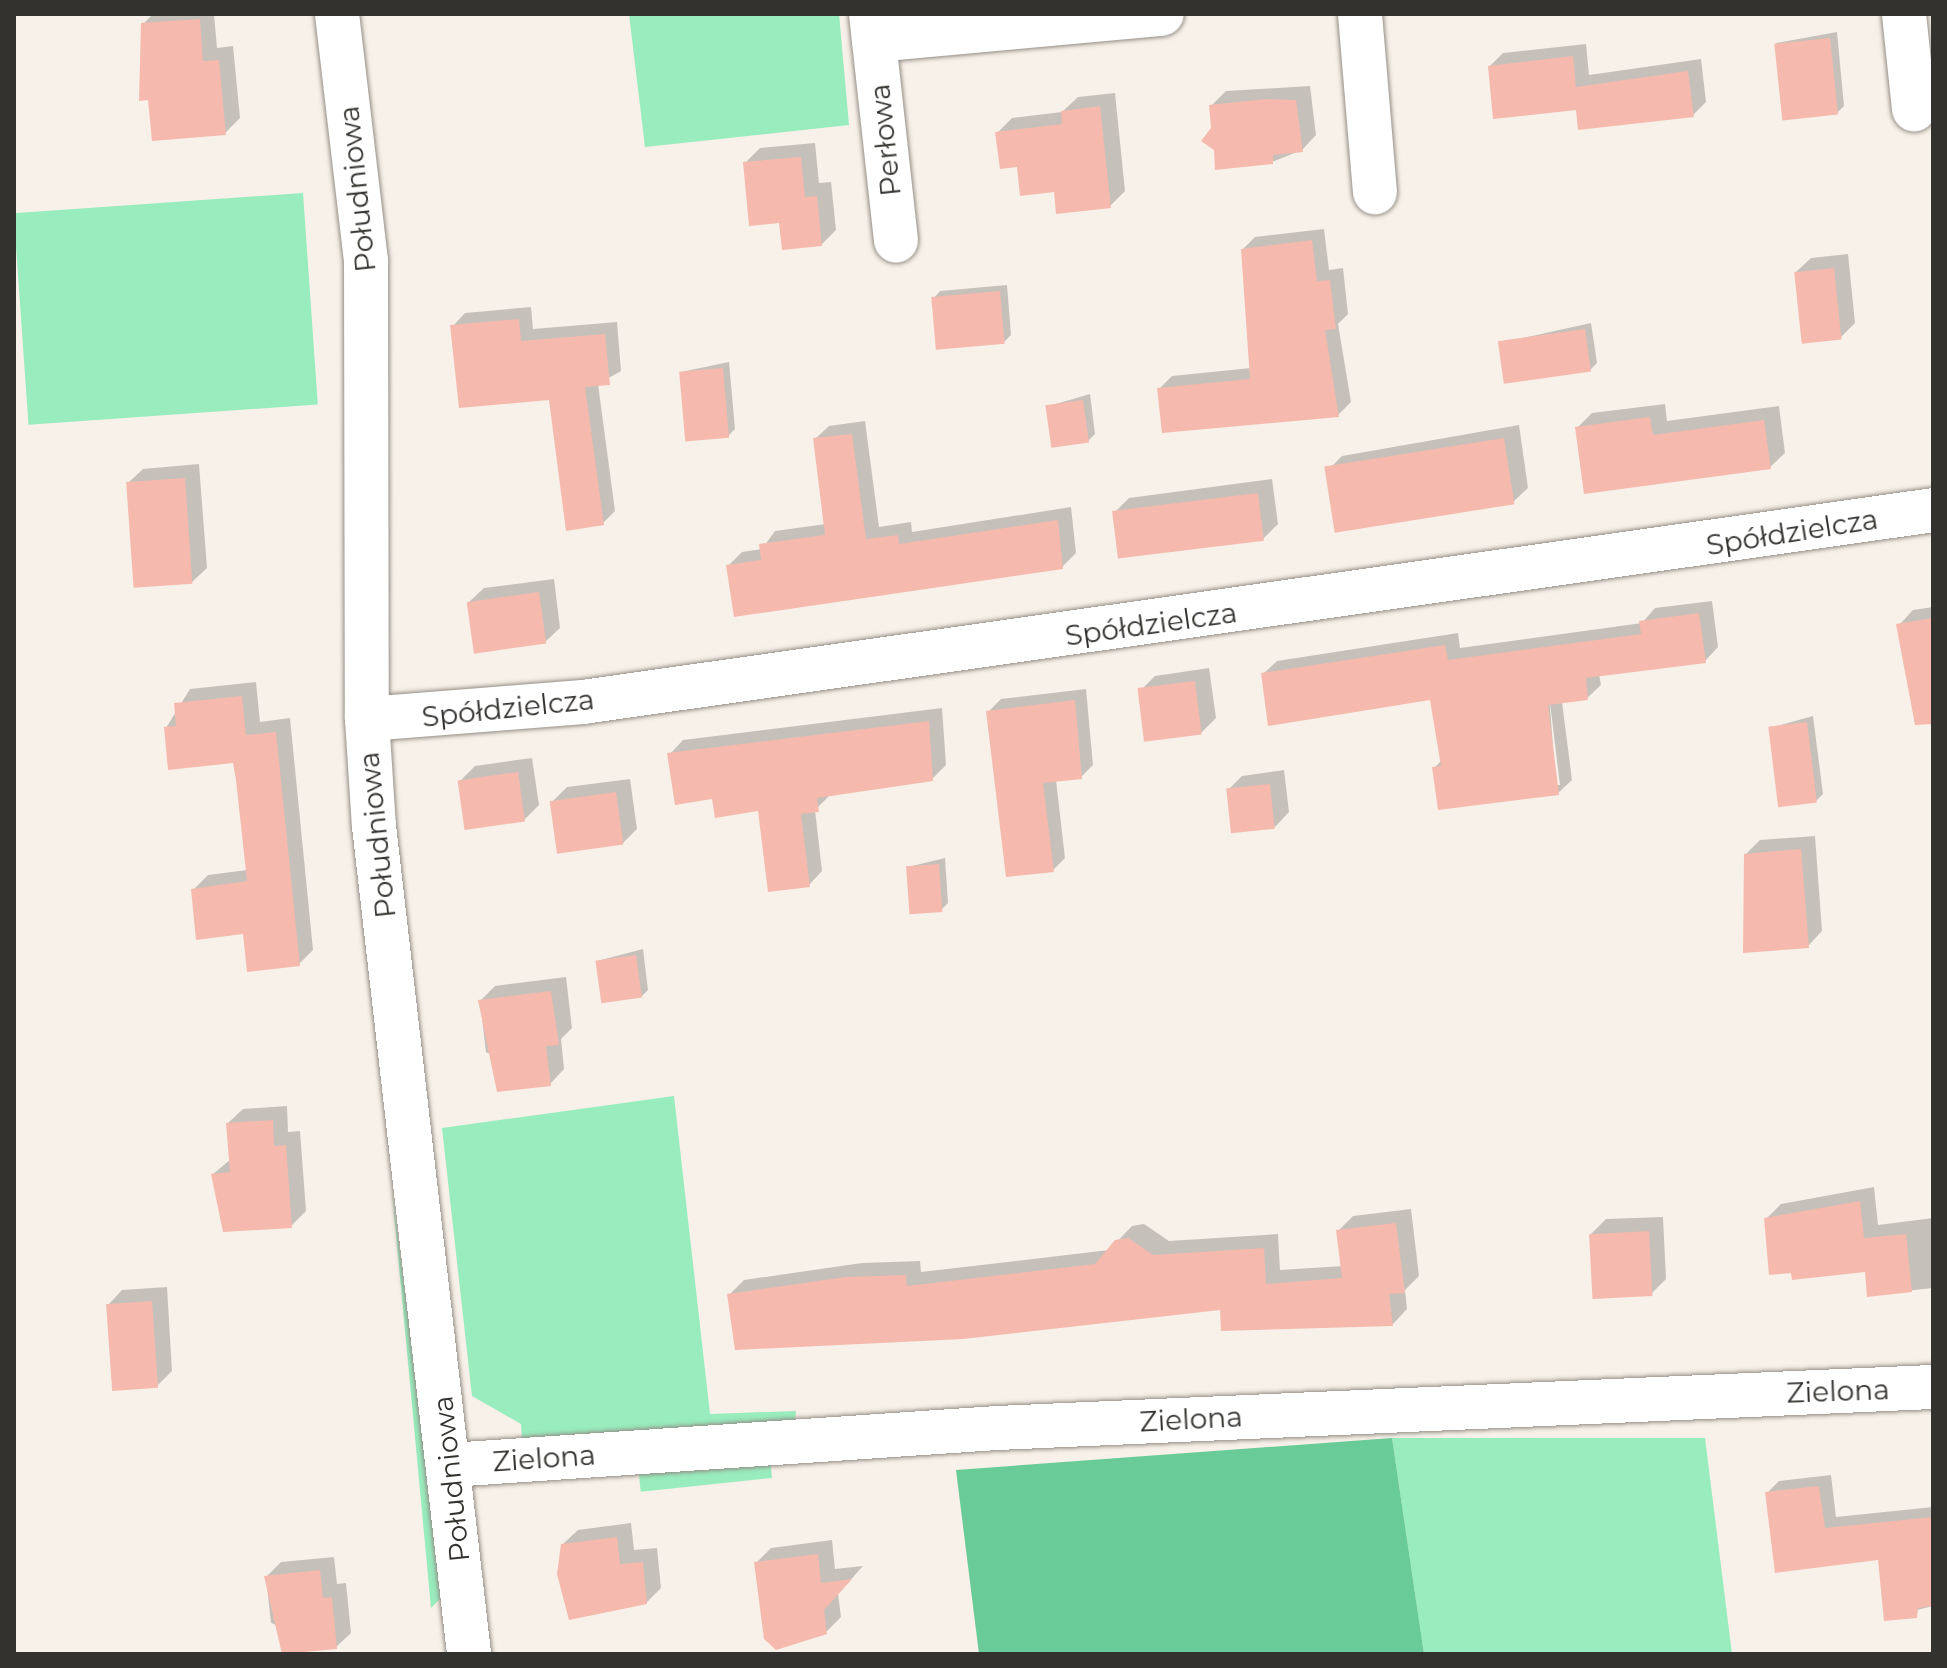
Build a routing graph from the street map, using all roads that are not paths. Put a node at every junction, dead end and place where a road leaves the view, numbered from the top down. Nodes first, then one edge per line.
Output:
1 (337, 14) edge
2 (1162, 14) edge
3 (1360, 14) edge
4 (1904, 14) edge
5 (873, 27) edge
6 (1914, 109) dead end
7 (1375, 192) dead end
8 (896, 241) dead end
9 (1933, 510) edge
10 (367, 719) junction
11 (1933, 1387) edge
12 (450, 1465) junction
13 (469, 1654) edge

1 - 10 street, Południowa
2 - 5 street, Perłowa
3 - 7 street
4 - 6 street
5 - 8 street, Perłowa
9 - 10 street, Spółdzielcza
10 - 12 street, Południowa
11 - 12 street, Zielona
12 - 13 street, Południowa

